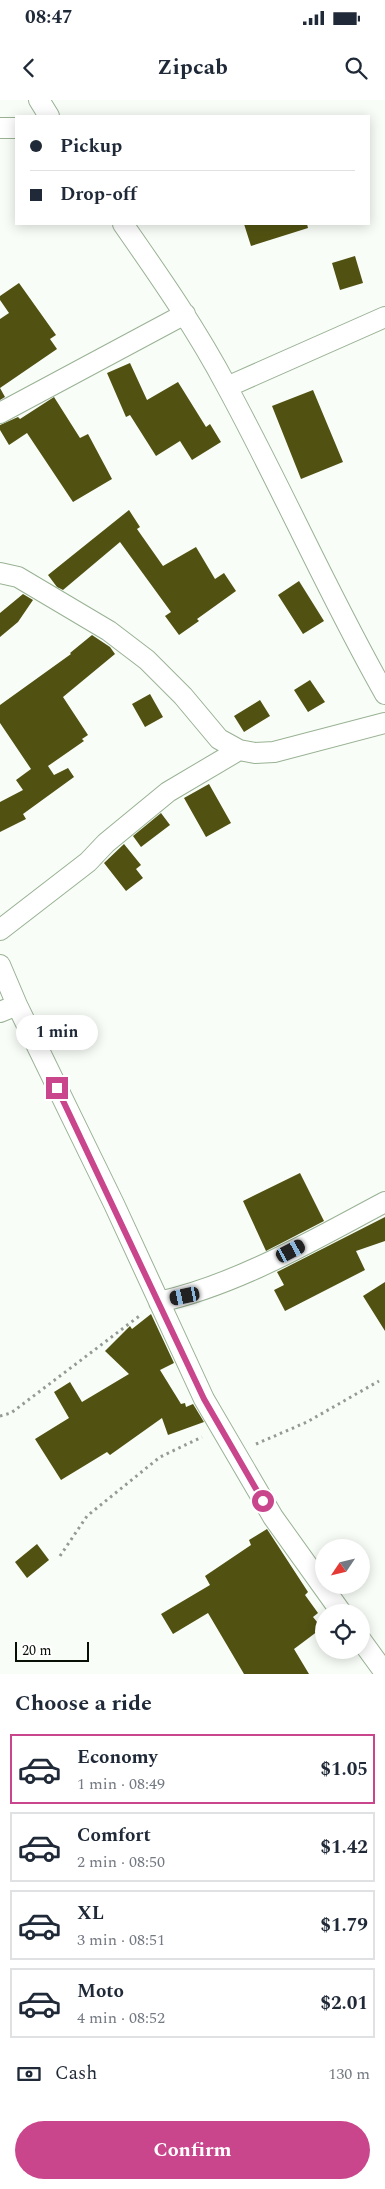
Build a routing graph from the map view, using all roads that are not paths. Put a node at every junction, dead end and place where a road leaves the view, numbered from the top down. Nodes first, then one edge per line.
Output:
1 (39, 100) edge
2 (48, 115) edge
3 (0, 128) edge
4 (15, 128) edge
5 (124, 225) edge
6 (185, 314) junction
7 (385, 317) edge
8 (227, 387) junction
9 (0, 413) edge
10 (0, 573) edge
11 (385, 694) edge
12 (385, 724) edge
13 (239, 750) junction
14 (0, 930) edge
15 (0, 965) edge
16 (8, 1009) edge
17 (385, 1202) edge
18 (159, 1302) junction
19 (335, 1604) edge
20 (370, 1652) edge
21 (385, 1673) edge

1 - 2 street
3 - 4 street
5 - 6 street
6 - 8 street
6 - 9 street
7 - 8 street
8 - 11 street
10 - 13 street
12 - 13 street
13 - 14 street
15 - 16 street
16 - 18 street
17 - 18 street
18 - 19 street
20 - 21 street

